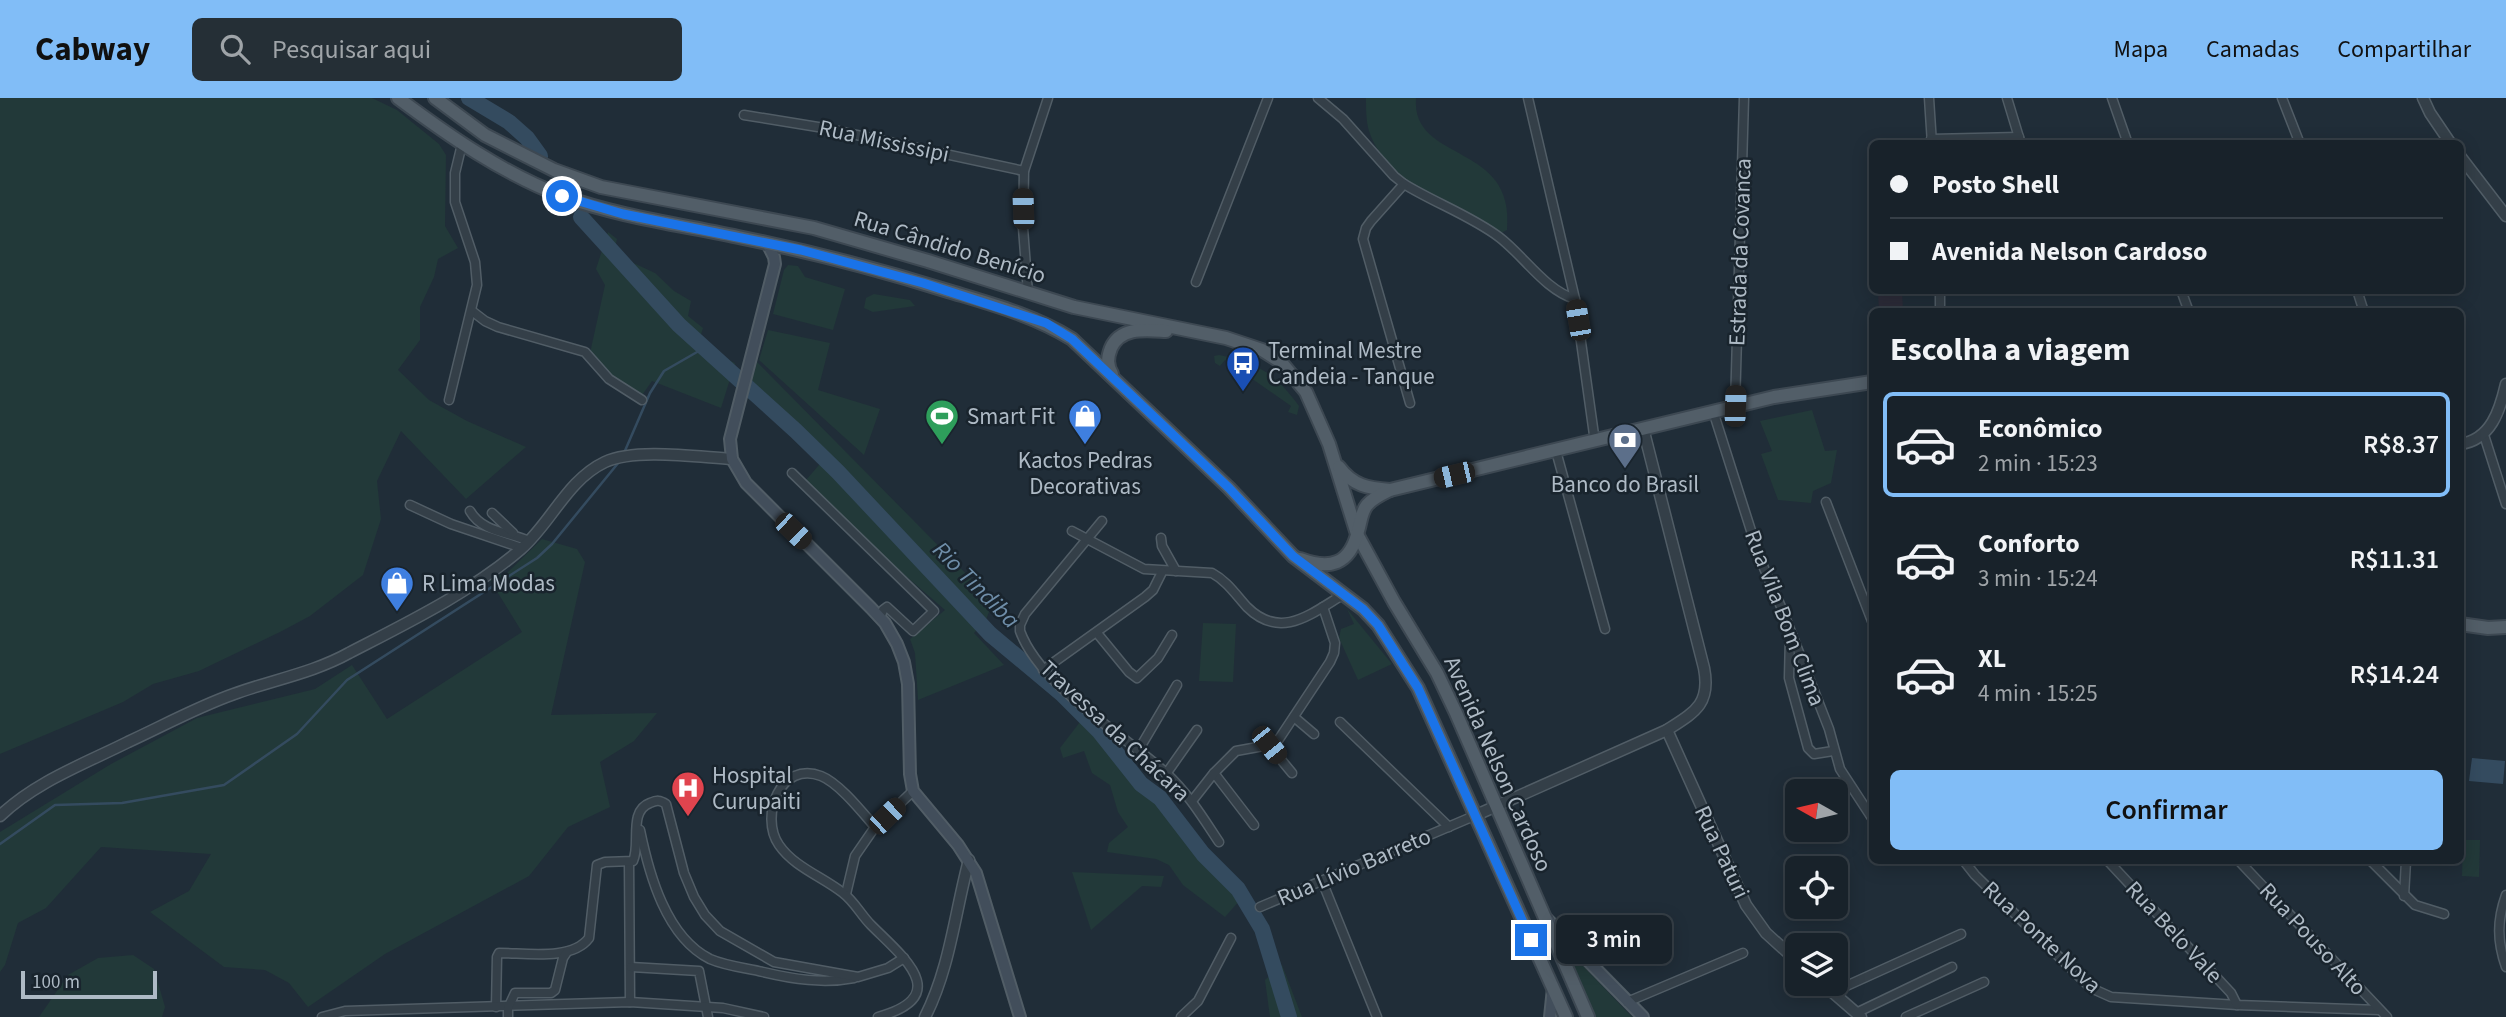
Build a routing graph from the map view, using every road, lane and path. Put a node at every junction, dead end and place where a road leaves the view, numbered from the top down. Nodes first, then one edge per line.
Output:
1 (398, 98) edge
2 (435, 98) edge
3 (1048, 98) edge
4 (1268, 98) edge
5 (1318, 98) edge
6 (1528, 98) edge
7 (1744, 98) edge
8 (1929, 98) edge
9 (2007, 98) edge
10 (2112, 98) edge
11 (2282, 98) edge
12 (2423, 98) edge
13 (744, 115) dead end
14 (1931, 140) edge
15 (2020, 140) edge
16 (2127, 140) edge
17 (2298, 140) edge
18 (2448, 140) edge
19 (462, 144) junction
20 (2464, 161) edge
21 (1024, 171) junction
22 (1404, 184) junction
23 (2506, 216) edge
24 (767, 243) junction
25 (793, 249) junction
26 (775, 264) junction
27 (1196, 282) dead end
28 (1028, 293) junction
29 (1575, 299) junction
30 (472, 311) junction
31 (1194, 332) junction
32 (1113, 376) junction
33 (1869, 382) edge
34 (2506, 384) edge
35 (449, 400) dead end
36 (642, 400) dead end
37 (1410, 403) dead end
38 (1735, 406) junction
39 (1713, 411) junction
40 (1643, 428) junction
41 (2484, 435) junction
42 (1595, 442) junction
43 (2464, 442) edge
44 (1556, 451) junction
45 (1334, 457) junction
46 (732, 459) junction
47 (792, 473) dead end
48 (1390, 490) junction
49 (1826, 502) dead end
50 (2506, 504) edge
51 (410, 505) dead end
52 (470, 511) dead end
53 (492, 513) dead end
54 (1102, 521) dead end
55 (1072, 531) dead end
56 (1357, 534) junction
57 (515, 535) junction
58 (1161, 538) dead end
59 (1087, 540) junction
60 (526, 544) junction
61 (1293, 556) junction
62 (1176, 571) junction
63 (1162, 572) junction
64 (1343, 594) junction
65 (1323, 607) junction
66 (1869, 613) edge
67 (880, 618) junction
68 (2464, 625) edge
69 (2506, 627) edge
70 (1605, 628) dead end
71 (1790, 632) junction
72 (1097, 633) junction
73 (1172, 635) dead end
74 (1043, 670) junction
75 (1177, 685) dead end
76 (1294, 717) junction
77 (1340, 722) dead end
78 (1197, 730) dead end
79 (1667, 730) junction
80 (1314, 734) dead end
81 (1269, 745) junction
82 (1138, 751) junction
83 (1833, 751) junction
84 (1214, 773) junction
85 (1292, 773) dead end
86 (1166, 774) junction
87 (914, 791) junction
88 (1192, 801) junction
89 (1495, 806) junction
90 (1869, 813) edge
91 (0, 816) edge
92 (1474, 816) junction
93 (638, 817) junction
94 (1254, 825) dead end
95 (876, 827) junction
96 (1449, 827) junction
97 (1219, 842) dead end
98 (970, 860) junction
99 (629, 862) junction
100 (1967, 864) edge
101 (2111, 864) edge
102 (2242, 864) edge
103 (2374, 864) edge
104 (2406, 864) edge
105 (1322, 881) junction
106 (846, 894) junction
107 (2506, 895) edge
108 (2404, 896) junction
109 (1260, 907) dead end
110 (2445, 914) dead end
111 (1544, 917) junction
112 (1961, 934) dead end
113 (1231, 938) dead end
114 (1785, 950) edge
115 (567, 952) junction
116 (1743, 953) dead end
117 (904, 958) junction
118 (631, 967) junction
119 (1951, 967) dead end
120 (2506, 967) edge
121 (858, 977) junction
122 (1984, 982) dead end
123 (1848, 985) edge
124 (1553, 988) junction
125 (1838, 996) edge
126 (630, 1002) junction
127 (1627, 1002) junction
128 (2236, 1005) junction
129 (707, 1006) junction
130 (496, 1007) junction
131 (2379, 1010) junction
132 (508, 1012) edge
133 (1859, 1015) edge
134 (324, 1016) edge
135 (708, 1017) edge
136 (764, 1017) edge
137 (878, 1017) edge
138 (925, 1017) edge
139 (1020, 1017) edge
140 (1181, 1017) edge
141 (1377, 1017) edge
142 (1550, 1017) edge
143 (1566, 1017) edge
144 (1588, 1017) edge
145 (1643, 1017) edge
146 (1906, 1017) edge
147 (2387, 1017) edge

1 - 19 main road, Rua Cândido Benício
2 - 28 main road, Rua Cândido Benício
3 - 21 street
4 - 27 street
5 - 22 street
6 - 29 street
7 - 38 street, Estrada da Covanca
8 - 14 street
9 - 15 street
10 - 16 street
11 - 17 street
12 - 18 street
13 - 21 street, Rua Mississipi
19 - 24 main road, Rua Cândido Benício
19 - 30 street
20 - 23 street
21 - 28 street
22 - 29 street
22 - 37 street
24 - 25 main road, Rua Cândido Benício
24 - 26 main road
25 - 26 main road
25 - 32 main road, Rua Cândido Benício
26 - 46 main road
28 - 31 main road, Rua Cândido Benício
29 - 42 street
30 - 35 street
30 - 36 street
31 - 32 main road
31 - 45 main road, Rua Cândido Benício
32 - 61 main road, Rua Cândido Benício
33 - 38 main road
34 - 41 street
38 - 39 main road
39 - 40 main road
39 - 71 street, Rua Vila Bom Clima
40 - 42 main road
40 - 79 street, Rua Lívio Barreto
41 - 43 street
41 - 50 street
42 - 44 main road
44 - 48 main road
44 - 70 street
45 - 48 main road
45 - 56 main road, Rua Cândido Benício
46 - 60 street
46 - 67 main road
47 - 67 street
48 - 56 main road
49 - 66 street
51 - 60 street
52 - 57 street
53 - 57 street
54 - 59 street, Travessa da Chácara
55 - 59 street
56 - 61 main road
56 - 89 main road, Avenida Nelson Cardoso
57 - 60 street
58 - 62 street
59 - 63 street
59 - 74 street, Travessa da Chácara
60 - 91 street
61 - 64 main road, Avenida Nelson Cardoso
62 - 63 street
62 - 65 street
63 - 72 street
64 - 65 street
64 - 92 main road, Avenida Nelson Cardoso
65 - 76 street
67 - 87 main road
68 - 69 main road
71 - 83 street, Rua Vila Bom Clima
71 - 83 street
72 - 73 street
72 - 74 street
74 - 82 street, Travessa da Chácara
75 - 82 street
76 - 80 street
76 - 81 street
77 - 96 street, Rua Lívio Barreto
78 - 86 street
79 - 89 street, Rua Lívio Barreto
79 - 114 street, Rua Paturi
81 - 84 street
81 - 85 street
82 - 86 street, Travessa da Chácara
83 - 90 street, Rua Vila Bom Clima
84 - 88 street
84 - 94 street
86 - 88 street, Travessa da Chácara
87 - 95 street
87 - 98 main road
88 - 97 street, Travessa da Chácara
89 - 92 street, Rua Lívio Barreto
89 - 111 main road, Avenida Nelson Cardoso
92 - 96 street, Rua Lívio Barreto
92 - 124 main road, Avenida Nelson Cardoso
93 - 99 street
93 - 121 street
93 - 121 street
95 - 106 street
95 - 106 street
96 - 105 street, Rua Lívio Barreto
98 - 138 street
98 - 139 main road
99 - 115 street
99 - 118 street
100 - 128 street, Rua Ponte Nova
101 - 128 street, Rua Belo Vale
102 - 131 street, Rua Pouso Alto
103 - 108 street
104 - 108 street
105 - 109 street, Rua Lívio Barreto
105 - 141 street
106 - 117 street
107 - 120 street
108 - 110 street
111 - 127 main road
111 - 144 main road, Avenida Nelson Cardoso
112 - 123 street
113 - 140 street
115 - 130 street
115 - 132 street
116 - 127 street
117 - 121 street
117 - 137 street
118 - 126 street
118 - 129 street
119 - 133 street
122 - 146 street
124 - 142 main road
124 - 143 main road, Avenida Nelson Cardoso
125 - 133 street
126 - 129 street
126 - 132 street
127 - 145 main road
128 - 131 street, Rua Ponte Nova
129 - 135 street
129 - 136 street
130 - 132 street
130 - 134 street
131 - 147 street, Rua Pouso Alto

